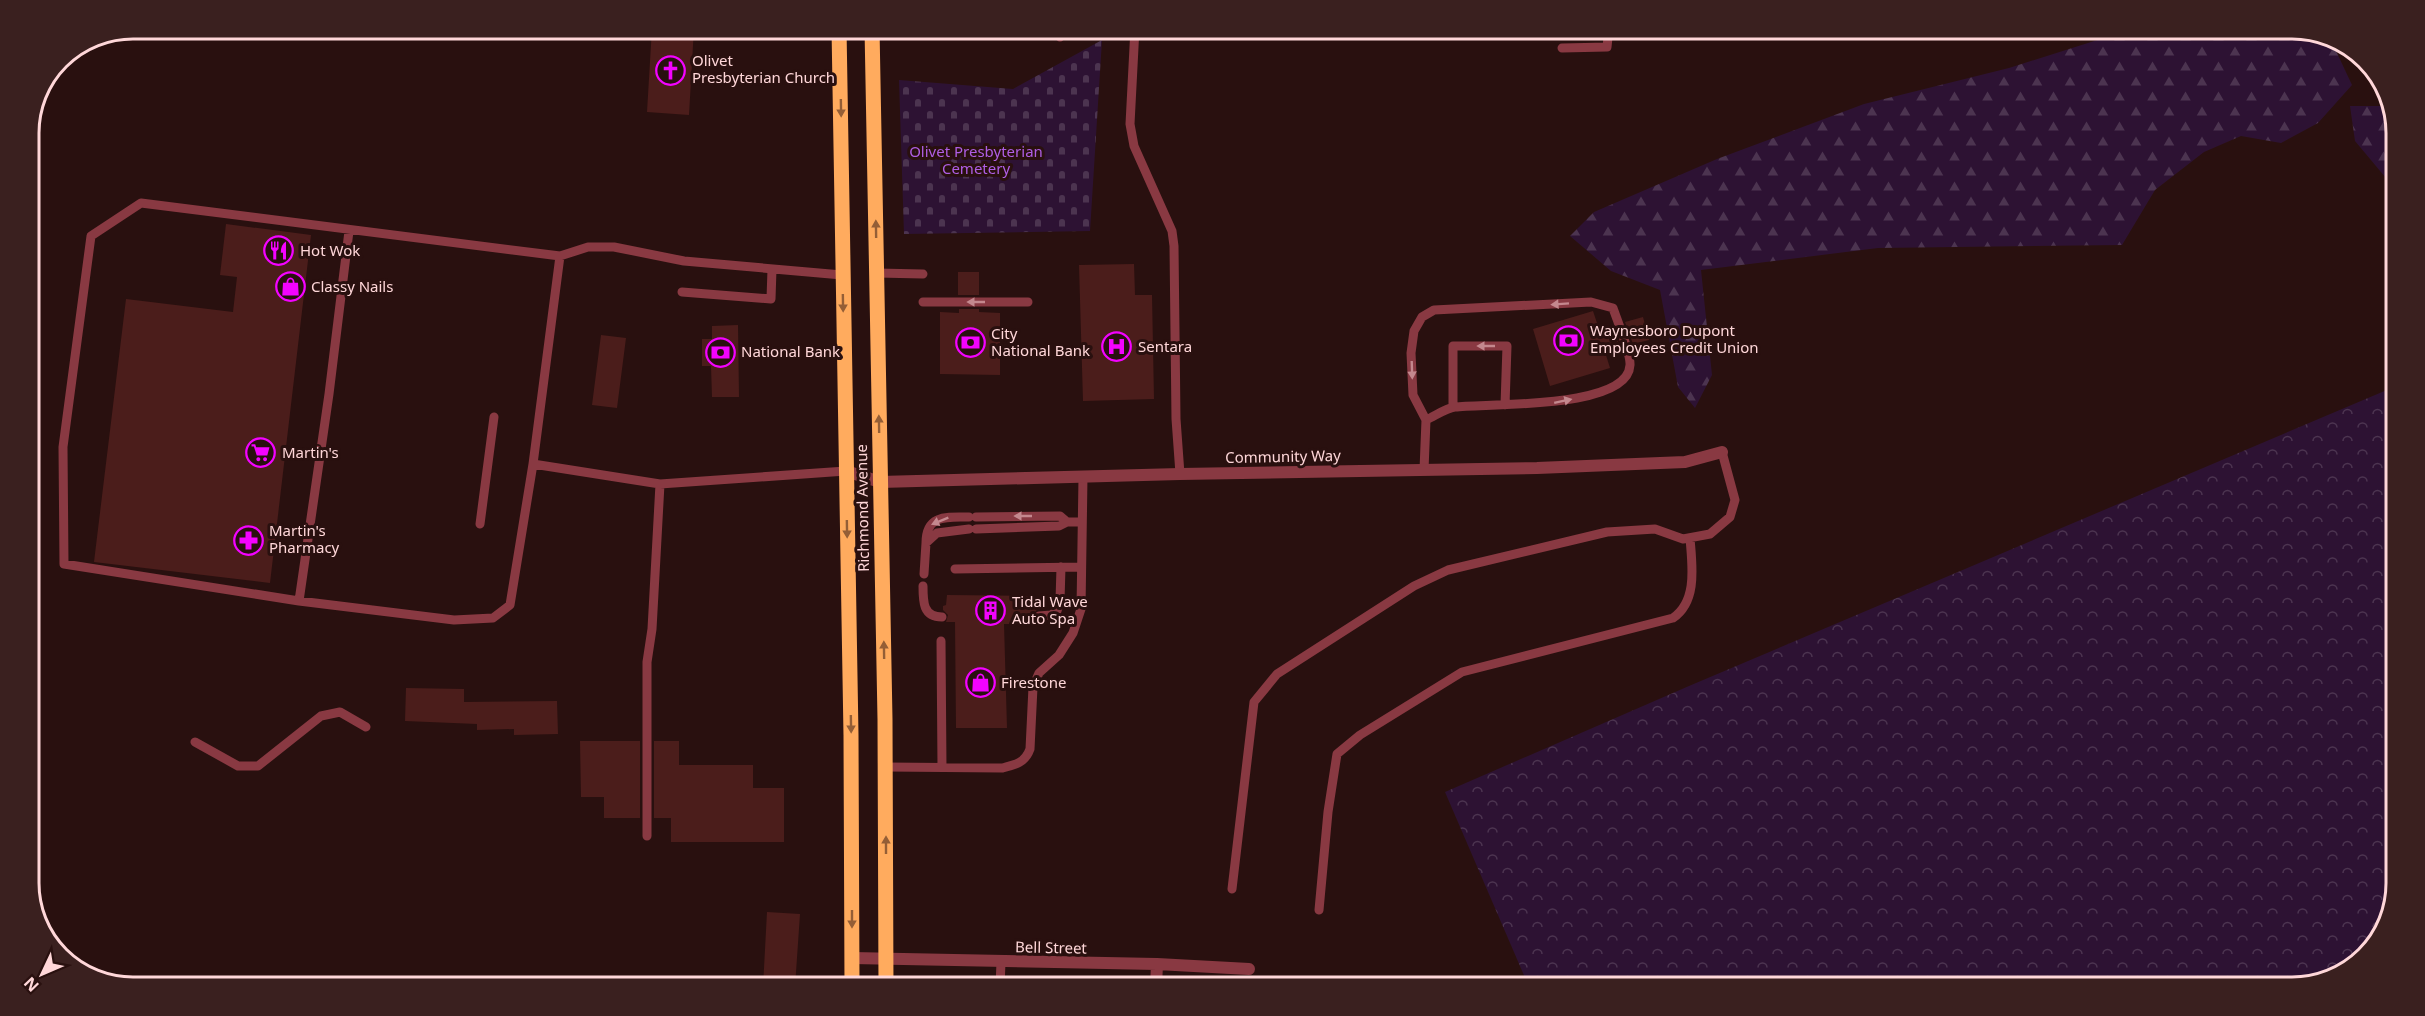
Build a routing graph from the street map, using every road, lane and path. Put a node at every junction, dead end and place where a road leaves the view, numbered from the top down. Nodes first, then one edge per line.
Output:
1 (839, 39) edge
2 (873, 39) edge
3 (1134, 39) edge
4 (1608, 39) edge
5 (1562, 48) dead end
6 (349, 231) junction
7 (560, 256) junction
8 (772, 269) junction
9 (877, 273) junction
10 (923, 274) dead end
11 (842, 275) junction
12 (682, 292) dead end
13 (923, 302) dead end
14 (1028, 302) dead end
15 (1505, 405) junction
16 (1453, 407) junction
17 (494, 417) dead end
18 (1426, 420) junction
19 (1722, 452) joint
20 (533, 464) junction
21 (1424, 470) junction
22 (846, 471) junction
23 (1180, 474) junction
24 (1083, 477) junction
25 (880, 482) junction
26 (660, 484) junction
27 (1067, 522) junction
28 (1082, 522) junction
29 (480, 524) dead end
30 (1690, 538) junction
31 (926, 543) junction
32 (1061, 567) junction
33 (1081, 567) junction
34 (955, 569) dead end
35 (924, 574) dead end
36 (922, 586) dead end
37 (299, 601) junction
38 (1039, 616) dead end
39 (942, 617) dead end
40 (941, 641) dead end
41 (366, 727) dead end
42 (195, 742) dead end
43 (886, 767) junction
44 (942, 767) junction
45 (647, 836) dead end
46 (1232, 889) dead end
47 (1319, 910) dead end
48 (852, 958) junction
49 (887, 959) junction
50 (1001, 962) junction
51 (1157, 964) junction
52 (1249, 969) dead end
53 (852, 977) edge
54 (886, 977) edge
55 (1000, 977) edge
56 (1156, 977) edge

1 -> 11 main road, Richmond Avenue
9 -> 2 main road, Richmond Avenue
3 - 23 lane
4 - 5 lane
6 - 7 lane
6 - 37 lane
6 - 37 lane
7 - 8 lane
7 - 20 lane
8 - 11 lane
8 - 12 lane
9 - 10 lane
25 -> 9 main road, Richmond Avenue
11 -> 22 main road, Richmond Avenue
14 -> 13 lane
15 - 16 lane
15 -> 16 lane
15 -> 18 lane
16 - 18 lane
17 - 29 lane
18 - 21 lane
19 - 21 street, Community Way
19 - 30 lane
20 - 26 lane
20 - 37 lane
21 - 23 street, Community Way
22 - 25 street, Community Way
22 - 26 lane
22 -> 48 main road, Richmond Avenue
23 - 24 street, Community Way
24 - 25 street, Community Way
24 - 28 lane
43 -> 25 main road, Richmond Avenue
26 - 45 lane
27 - 28 lane
27 - 31 lane
27 -> 31 lane
28 - 33 lane
30 - 46 lane
30 - 47 lane
31 - 35 lane
32 - 33 lane
32 - 34 lane
32 - 38 lane
33 - 44 lane
36 - 39 lane
40 - 44 lane
41 - 42 lane
43 - 44 lane
49 -> 43 main road, Richmond Avenue
48 - 49 street, Bell Street
48 - 53 main road, Richmond Avenue
49 - 50 street, Bell Street
49 - 54 main road, Richmond Avenue
50 - 51 street, Bell Street
50 - 55 lane
51 - 52 street, Bell Street
51 - 56 street

